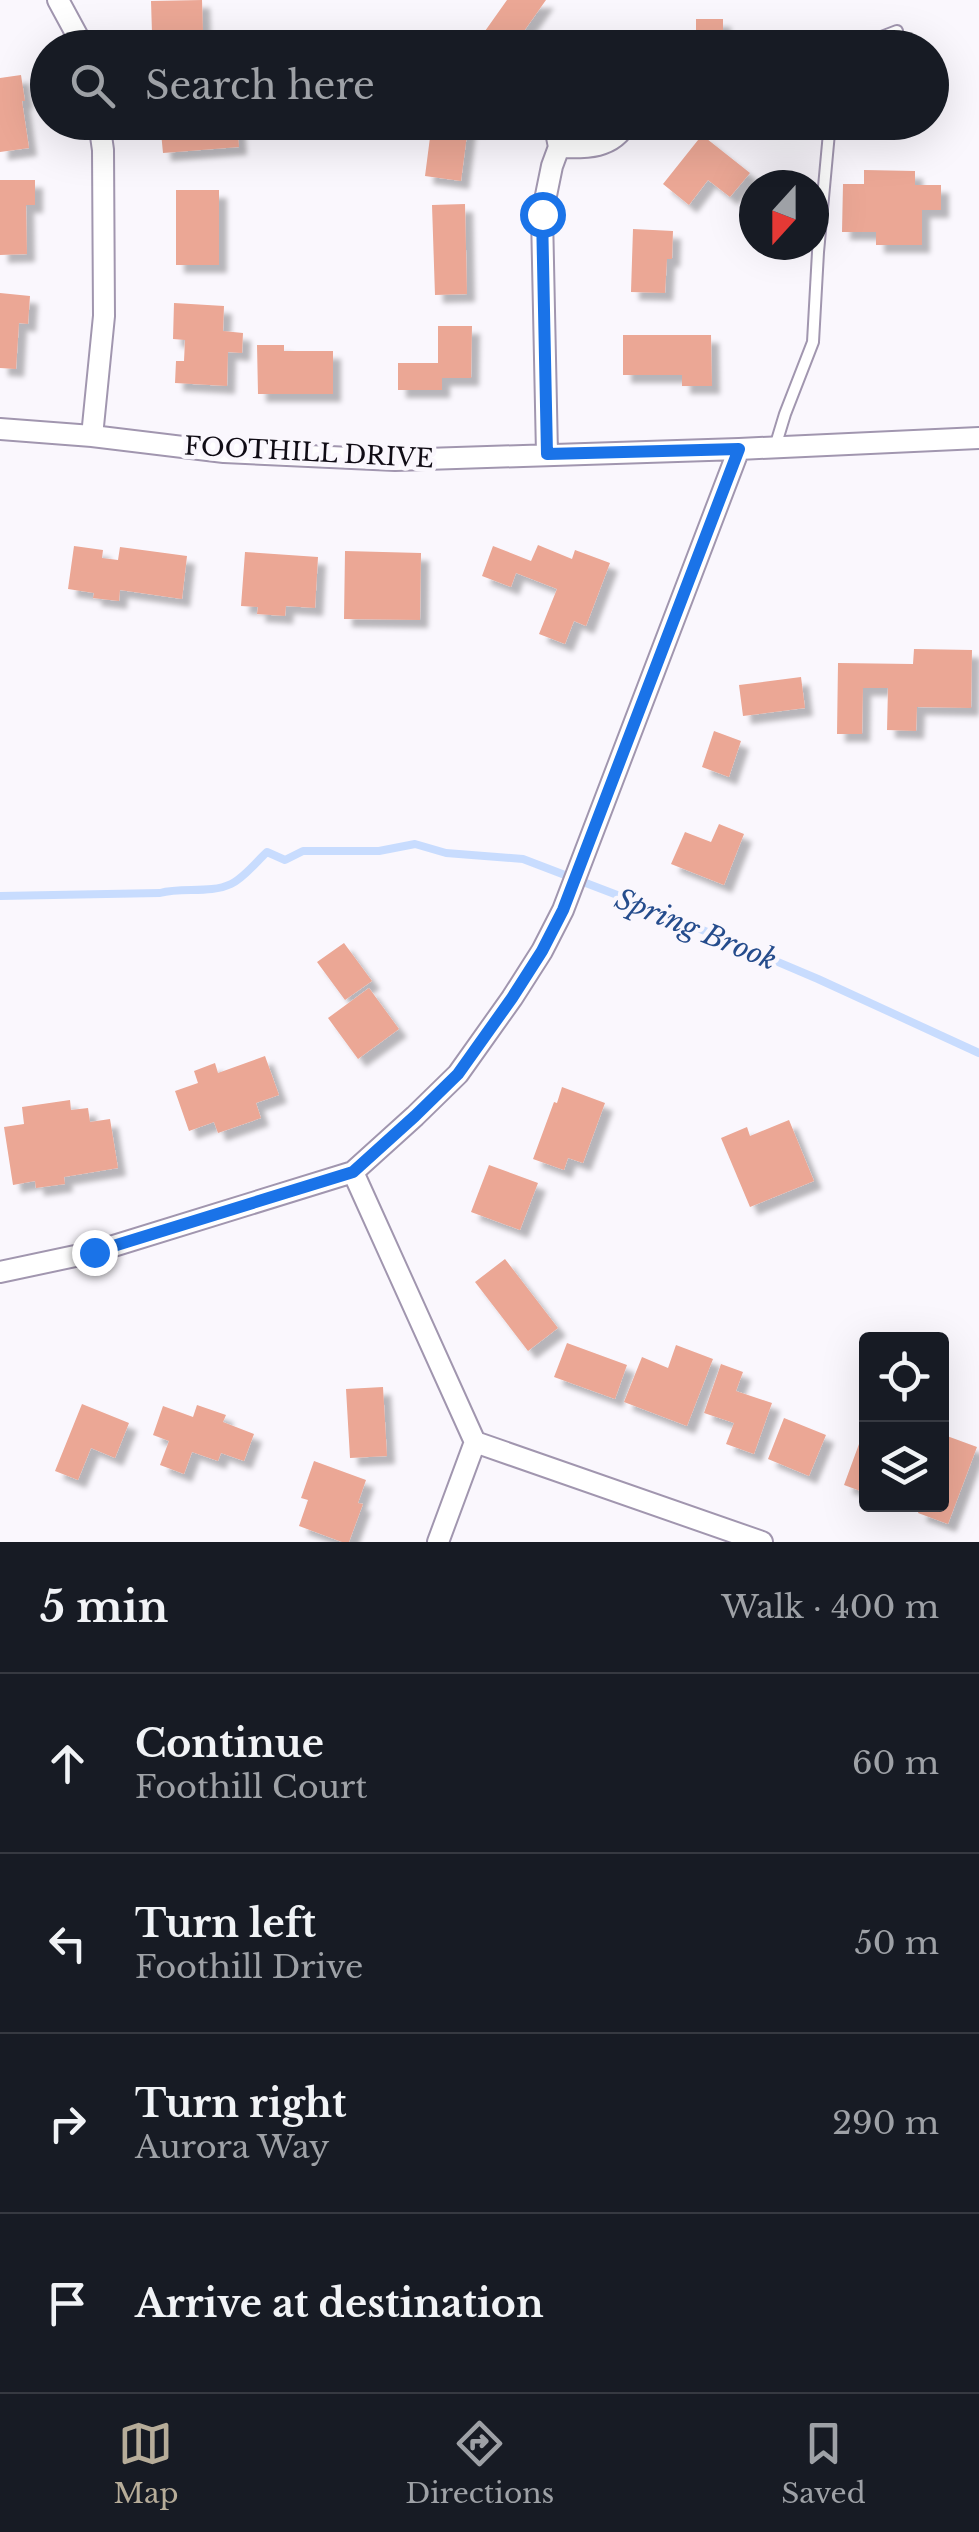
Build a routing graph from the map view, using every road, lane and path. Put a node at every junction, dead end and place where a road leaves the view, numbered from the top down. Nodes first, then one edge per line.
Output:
1 (58, 0) edge
2 (74, 30) edge
3 (102, 140) edge
4 (558, 140) edge
5 (609, 140) edge
6 (828, 140) edge
7 (560, 147) junction
8 (0, 429) edge
9 (92, 436) junction
10 (979, 438) edge
11 (775, 448) junction
12 (739, 449) junction
13 (547, 454) junction
14 (353, 1172) junction
15 (0, 1272) edge
16 (475, 1442) junction
17 (438, 1542) edge
18 (762, 1542) edge

1 - 2 street
3 - 9 street
4 - 7 street
5 - 7 street
6 - 11 lane
7 - 13 street
8 - 9 street, FOOTHILL DRIVE
9 - 13 street, FOOTHILL DRIVE
10 - 11 street, FOOTHILL DRIVE
11 - 12 street, FOOTHILL DRIVE
12 - 13 street, FOOTHILL DRIVE
12 - 14 street
14 - 15 street
14 - 16 street
16 - 17 street
16 - 18 street

